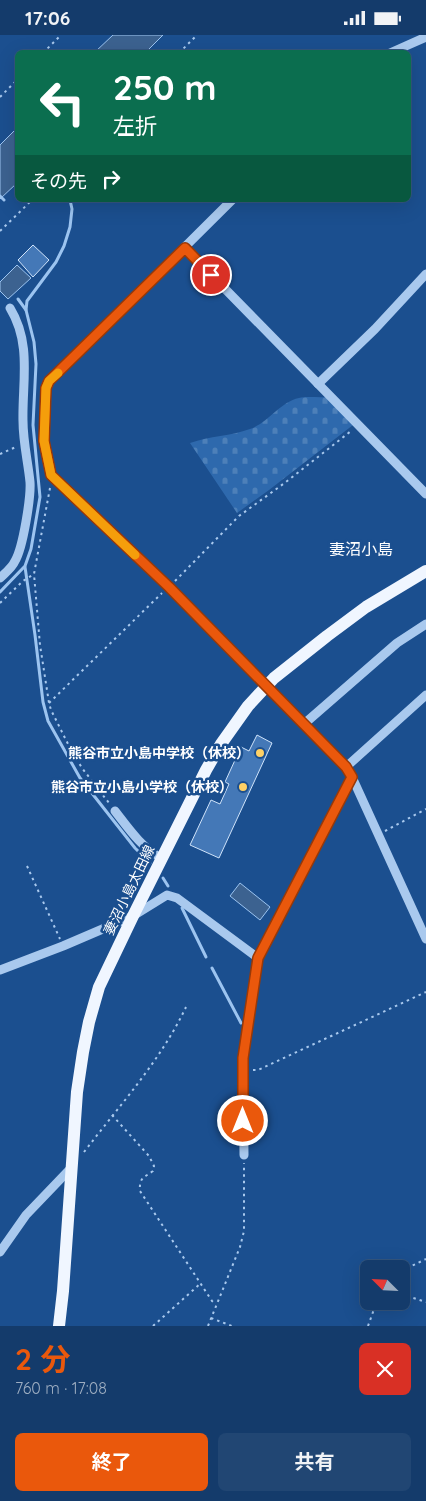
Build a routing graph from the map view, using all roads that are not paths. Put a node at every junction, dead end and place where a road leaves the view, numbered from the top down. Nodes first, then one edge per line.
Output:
1 (426, 37) edge
2 (397, 50) edge
3 (230, 202) edge
4 (185, 248) junction
5 (426, 274) edge
6 (10, 308) dead end
7 (318, 383) junction
8 (426, 494) edge
9 (426, 571) edge
10 (0, 578) edge
11 (426, 624) edge
12 (266, 686) junction
13 (426, 695) edge
14 (304, 724) junction
15 (346, 767) junction
16 (352, 777) junction
17 (116, 811) road end
18 (161, 858) junction
19 (133, 916) junction
20 (426, 939) edge
21 (258, 958) junction
22 (0, 971) edge
23 (244, 1155) road end
24 (72, 1167) junction
25 (0, 1252) edge
26 (59, 1326) edge

1 - 2 street
3 - 4 street
4 - 7 street
4 - 12 street
5 - 7 street
6 - 10 street
7 - 8 street
9 - 12 main road, 妻沼小島太田線
11 - 14 street
12 - 14 street
12 - 18 main road, 妻沼小島太田線
13 - 15 street
14 - 15 street
15 - 16 street
16 - 20 street
16 - 21 street
17 - 18 street
18 - 19 main road, 妻沼小島太田線
19 - 21 street
19 - 22 street
19 - 24 main road, 妻沼小島太田線
21 - 23 street
24 - 25 street
24 - 26 main road, 妻沼小島太田線

